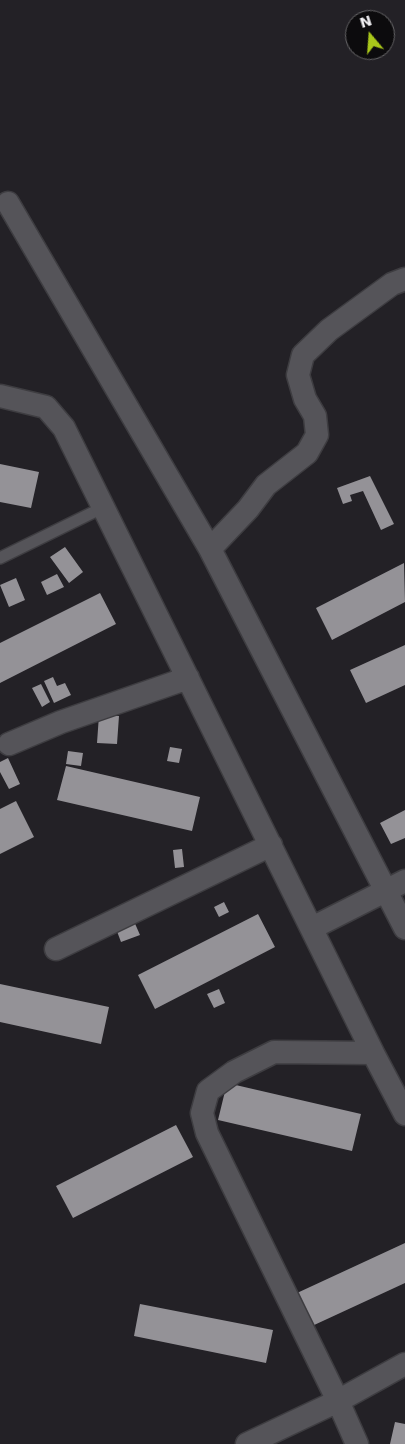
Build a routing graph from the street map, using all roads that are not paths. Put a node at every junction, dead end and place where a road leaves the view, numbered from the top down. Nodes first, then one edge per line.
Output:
1 (8, 202) dead end
2 (405, 279) edge
3 (0, 396) edge
4 (102, 508) junction
5 (210, 549) junction
6 (0, 558) edge
7 (188, 678) junction
8 (9, 744) dead end
9 (271, 845) junction
10 (395, 886) edge
11 (312, 928) junction
12 (405, 928) edge
13 (56, 949) dead end
14 (373, 1054) junction
15 (405, 1114) edge
16 (405, 1364) edge
17 (338, 1401) junction
18 (247, 1444) edge
19 (357, 1444) edge

1 - 5 street
2 - 5 street
3 - 4 street
4 - 6 lane
4 - 7 street
5 - 10 street
7 - 8 street
7 - 9 street
9 - 11 street
9 - 13 street
10 - 11 street
10 - 12 street
11 - 14 street
14 - 15 street
14 - 17 street
16 - 17 street
17 - 18 street
17 - 19 street

